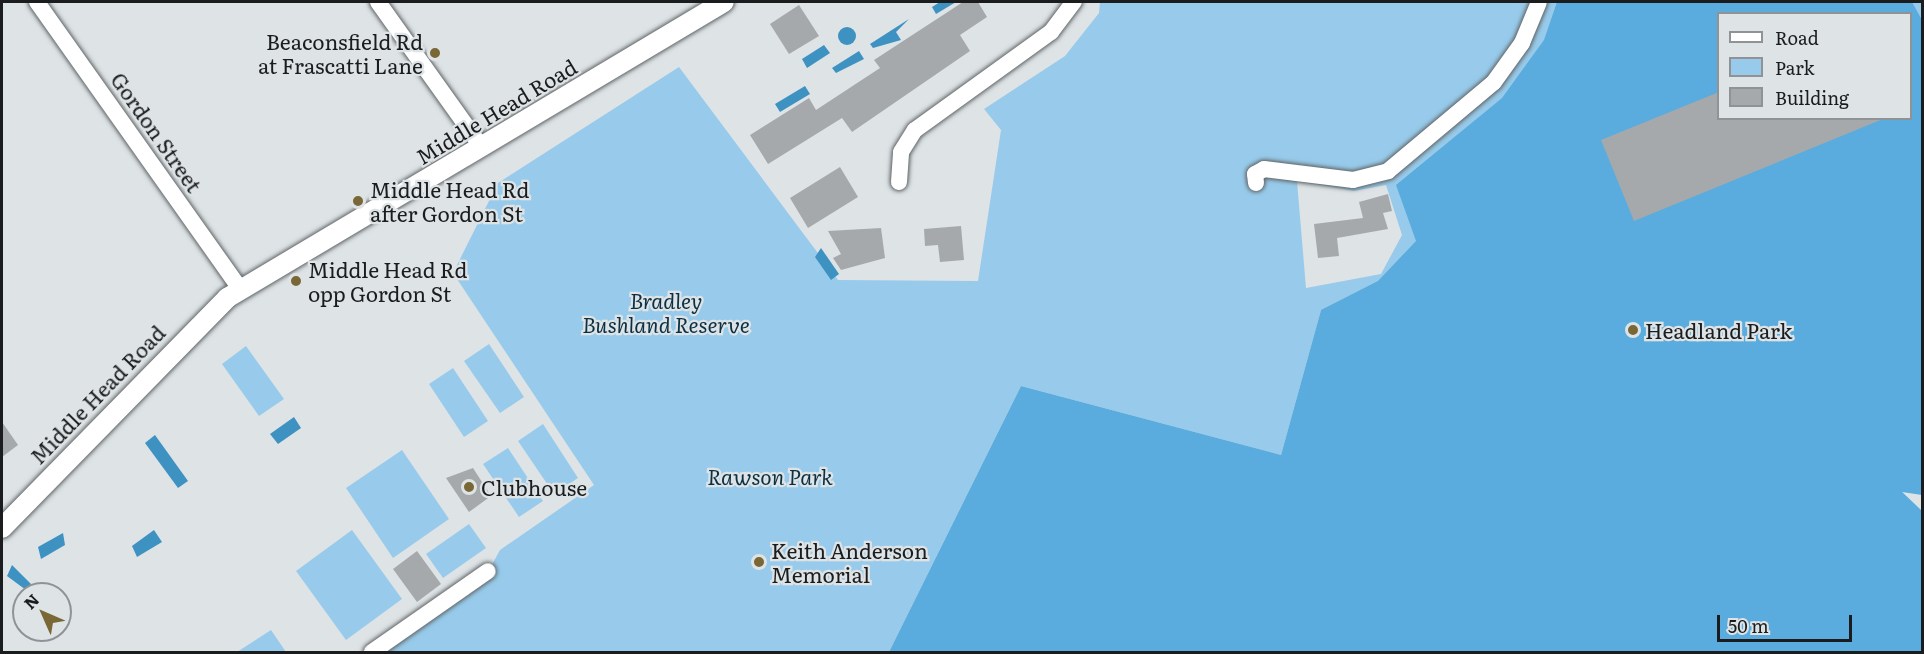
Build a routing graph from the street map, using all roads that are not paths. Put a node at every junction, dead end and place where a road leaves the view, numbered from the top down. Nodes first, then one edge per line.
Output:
1 (36, 2) edge
2 (378, 2) edge
3 (724, 2) edge
4 (1074, 2) edge
5 (1539, 2) edge
6 (482, 148) junction
7 (899, 182) dead end
8 (1256, 183) dead end
9 (240, 289) junction
10 (2, 528) edge
11 (488, 572) dead end
12 (372, 652) edge

1 - 9 street, Gordon Street
2 - 6 street
3 - 6 street, Middle Head Road
4 - 7 street
5 - 8 street
6 - 9 street, Middle Head Road
9 - 10 street, Middle Head Road
11 - 12 street

